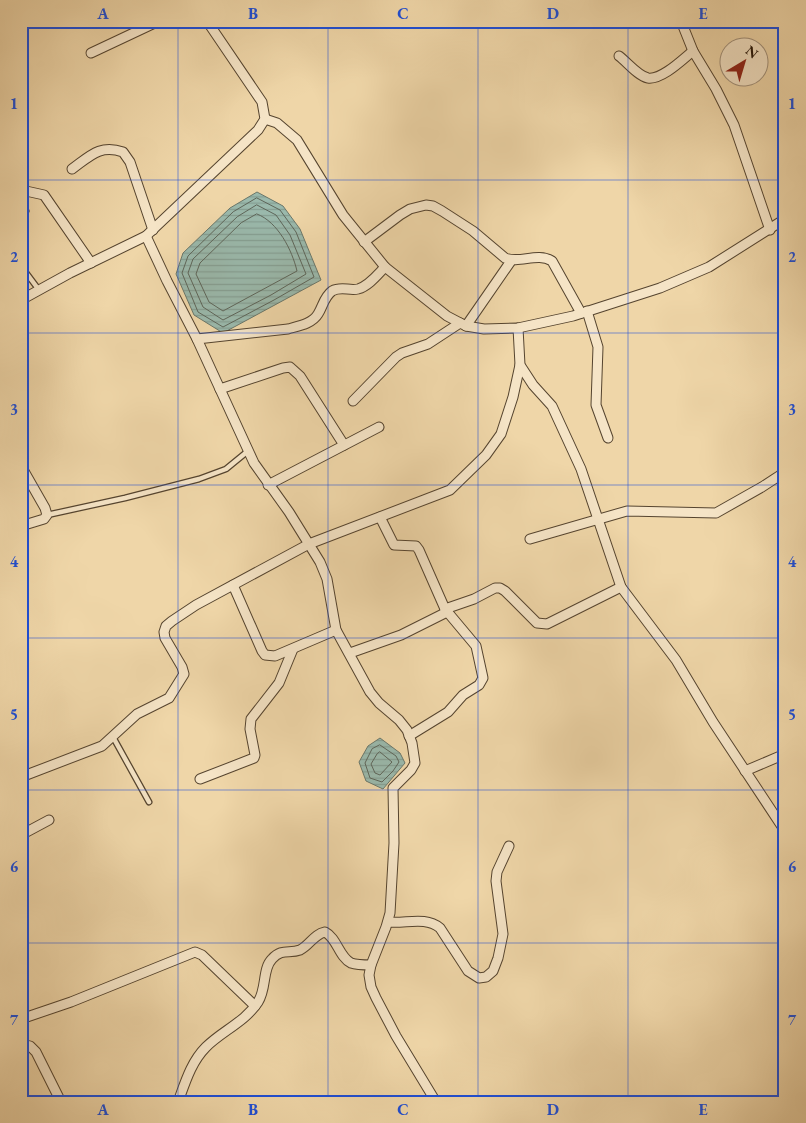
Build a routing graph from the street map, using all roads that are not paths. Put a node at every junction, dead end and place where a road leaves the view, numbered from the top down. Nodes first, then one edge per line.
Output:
1 (159, 21) edge
2 (207, 21) edge
3 (681, 21) edge
4 (693, 51) junction
5 (91, 53) dead end
6 (619, 56) dead end
7 (265, 118) junction
8 (72, 169) dead end
9 (21, 185) edge
10 (26, 211) dead end
11 (21, 214) edge
12 (785, 219) edge
13 (770, 230) junction
14 (149, 233) junction
15 (364, 242) junction
16 (511, 261) junction
17 (91, 263) junction
18 (21, 266) edge
19 (385, 267) junction
20 (39, 290) junction
21 (21, 300) edge
22 (584, 312) junction
23 (463, 325) junction
24 (518, 328) junction
25 (197, 339) junction
26 (520, 365) junction
27 (220, 389) junction
28 (354, 401) dead end
29 (379, 427) dead end
30 (608, 438) dead end
31 (344, 445) junction
32 (248, 451) junction
33 (21, 466) edge
34 (785, 472) edge
35 (268, 485) junction
36 (47, 515) junction
37 (380, 517) junction
38 (598, 518) junction
39 (21, 526) edge
40 (530, 539) dead end
41 (309, 544) junction
42 (234, 585) junction
43 (621, 587) junction
44 (446, 610) junction
45 (336, 630) junction
46 (293, 649) junction
47 (350, 653) junction
48 (409, 736) junction
49 (113, 737) junction
50 (785, 754) edge
51 (745, 771) junction
52 (21, 777) edge
53 (200, 779) dead end
54 (149, 802) dead end
55 (49, 820) dead end
56 (785, 831) edge
57 (21, 835) edge
58 (509, 846) dead end
59 (391, 923) junction
60 (371, 965) junction
61 (255, 1006) junction
62 (21, 1019) edge
63 (21, 1044) edge
64 (60, 1102) edge
65 (178, 1102) edge
66 (436, 1102) edge

1 - 5 street
2 - 7 street
3 - 4 street
4 - 6 street
4 - 13 street
7 - 14 street
7 - 15 street
8 - 14 street
9 - 17 street
10 - 11 lane
12 - 13 street
13 - 22 street
14 - 17 street
14 - 25 street
15 - 16 street
15 - 19 street
16 - 22 street
16 - 23 street
17 - 20 street
18 - 20 lane
19 - 23 street
19 - 25 street
20 - 21 street
22 - 24 street
22 - 30 street
23 - 24 street
23 - 28 street
24 - 26 street
25 - 27 street
26 - 37 street
26 - 38 street
27 - 31 street
27 - 32 street
29 - 31 street
31 - 35 street
32 - 35 street
32 - 36 lane
33 - 36 street
34 - 38 street
35 - 41 street
36 - 39 street
37 - 41 street
37 - 44 street
38 - 40 street
38 - 43 street
41 - 42 street
41 - 45 street
42 - 46 street
42 - 49 street
43 - 44 street
43 - 51 street
44 - 47 street
44 - 48 street
45 - 46 street
45 - 47 street
46 - 53 street
47 - 48 street
48 - 59 street
49 - 52 street
49 - 54 lane
50 - 51 street
51 - 56 street
55 - 57 street
58 - 59 street
59 - 60 street
60 - 61 street
60 - 66 street
61 - 62 street
61 - 65 street
63 - 64 street

